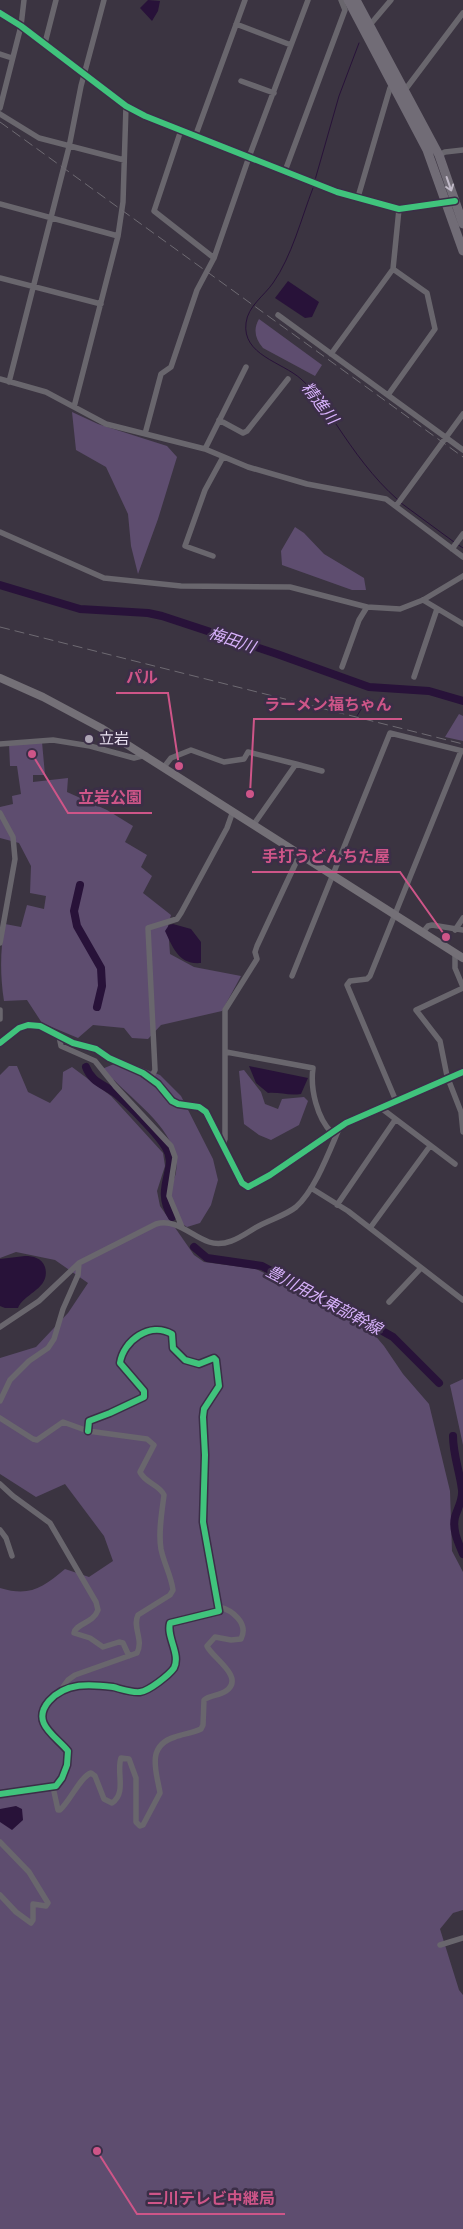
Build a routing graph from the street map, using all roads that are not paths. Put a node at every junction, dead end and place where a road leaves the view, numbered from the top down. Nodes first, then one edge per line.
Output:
1 (24, 0) edge
2 (56, 0) edge
3 (104, 0) edge
4 (245, 0) edge
5 (308, 0) edge
6 (341, 0) edge
7 (348, 0) edge
8 (356, 0) edge
9 (391, 0) edge
10 (0, 13) edge
11 (463, 13) edge
12 (236, 24) junction
13 (21, 26) junction
14 (369, 26) junction
15 (45, 43) junction
16 (291, 45) junction
17 (0, 54) edge
18 (12, 58) junction
19 (85, 74) junction
20 (241, 81) dead end
21 (394, 86) junction
22 (405, 90) junction
23 (274, 93) junction
24 (126, 106) junction
25 (0, 108) edge
26 (0, 114) edge
27 (180, 130) junction
28 (195, 136) junction
29 (69, 147) junction
30 (463, 150) edge
31 (439, 155) junction
32 (249, 157) junction
33 (124, 160) junction
34 (285, 171) junction
35 (358, 197) junction
36 (451, 202) junction
37 (0, 204) edge
38 (399, 209) junction
39 (50, 217) junction
40 (463, 224) edge
41 (118, 236) junction
42 (463, 251) edge
43 (214, 258) junction
44 (393, 270) junction
45 (0, 278) edge
46 (32, 287) junction
47 (101, 304) junction
48 (278, 315) dead end
49 (331, 354) junction
50 (246, 367) dead end
51 (0, 379) edge
52 (288, 379) dead end
53 (9, 382) junction
54 (388, 395) junction
55 (74, 407) junction
56 (463, 414) edge
57 (219, 420) junction
58 (145, 434) junction
59 (446, 438) junction
60 (205, 449) junction
61 (463, 450) edge
62 (223, 457) junction
63 (396, 506) junction
64 (0, 532) edge
65 (461, 537) edge
66 (453, 548) junction
67 (213, 556) dead end
68 (463, 557) edge
69 (463, 576) edge
70 (423, 600) junction
71 (367, 607) junction
72 (437, 609) junction
73 (463, 624) edge
74 (342, 667) dead end
75 (414, 677) dead end
76 (0, 678) edge
77 (0, 744) edge
78 (462, 751) edge
79 (146, 755) junction
80 (296, 764) junction
81 (164, 766) junction
82 (322, 771) dead end
83 (233, 811) junction
84 (0, 813) edge
85 (254, 824) junction
86 (300, 854) junction
87 (334, 875) junction
88 (395, 915) junction
89 (463, 918) edge
90 (455, 930) junction
91 (463, 930) edge
92 (423, 932) junction
93 (0, 943) edge
94 (455, 953) junction
95 (463, 958) edge
96 (292, 976) dead end
97 (463, 987) edge
98 (0, 1010) edge
99 (0, 1019) edge
100 (60, 1036) junction
101 (0, 1043) edge
102 (226, 1052) junction
103 (463, 1072) edge
104 (152, 1078) junction
105 (449, 1079) junction
106 (396, 1101) junction
107 (380, 1108) junction
108 (395, 1120) junction
109 (339, 1129) junction
110 (463, 1132) edge
111 (332, 1133) junction
112 (223, 1144) junction
113 (430, 1146) junction
114 (455, 1164) dead end
115 (311, 1188) junction
116 (338, 1205) junction
117 (182, 1227) junction
118 (370, 1228) junction
119 (79, 1263) junction
120 (420, 1269) junction
121 (463, 1300) edge
122 (389, 1302) dead end
123 (0, 1327) edge
124 (0, 1401) edge
125 (0, 1418) edge
126 (88, 1431) junction
127 (0, 1484) edge
128 (0, 1530) edge
129 (12, 1556) dead end
130 (219, 1607) junction
131 (129, 1656) junction
132 (60, 1691) junction
133 (53, 1787) junction
134 (0, 1794) edge
135 (0, 1842) edge
136 (0, 1895) edge
137 (463, 1938) edge
138 (440, 1945) dead end

1 - 13 street
2 - 15 street
3 - 19 street
4 - 12 street
5 - 16 street
6 - 34 street
7 - 21 highway
8 - 14 highway
9 - 14 street
10 - 13 street
11 - 22 street
12 - 16 street
12 - 28 street
13 - 15 street
13 - 18 street
14 - 22 highway
15 - 19 street
16 - 23 street
17 - 18 street
18 - 25 street
19 - 24 street
19 - 29 street
20 - 23 street
21 - 35 street
21 - 36 highway
22 - 31 highway
23 - 32 street
24 - 27 street
24 - 33 street
26 - 29 street
27 - 28 street
27 - 43 street
28 - 32 street
29 - 33 street
29 - 39 street
30 - 31 street
31 -> 36 highway
32 - 34 street
32 - 43 street
33 - 41 street
34 - 35 street
35 - 38 street
36 - 38 street
36 - 40 highway
36 - 42 highway
37 - 39 street
38 - 44 street
39 - 41 street
39 - 46 street
41 - 47 street
43 - 58 street
44 - 49 street
44 - 54 street
45 - 46 street
46 - 47 street
46 - 53 street
47 - 55 street
48 - 49 street
49 - 54 street
50 - 57 street
51 - 53 street
52 - 57 street
53 - 55 street
54 - 59 street
55 - 58 street
56 - 59 street
57 - 60 street
58 - 60 street
59 - 61 street
59 - 63 street
60 - 62 street
62 - 63 street
62 - 67 street
63 - 66 street
64 - 71 street
65 - 66 street
66 - 68 street
69 - 70 street
70 - 71 street
70 - 72 street
71 - 74 street
72 - 73 street
72 - 75 street
76 - 79 main road
77 - 79 street
78 - 87 street
78 - 88 street
79 - 81 main road
80 - 81 street
80 - 82 street
80 - 85 street
81 - 83 main road
83 - 85 main road
83 - 104 street
84 - 93 street
85 - 86 main road
86 - 87 main road
86 - 102 street
87 - 88 main road
87 - 96 street
88 - 92 main road
88 - 106 street
89 - 90 street
90 - 91 street
90 - 92 street
92 - 94 main road
94 - 95 main road
94 - 97 street
97 - 105 street
98 - 99 street
100 - 101 street
100 - 104 street
100 - 117 street
102 - 111 street
102 - 112 street
103 - 105 street
104 - 112 street
105 - 106 street
105 - 110 street
106 - 107 street
107 - 108 street
107 - 109 street
108 - 113 street
108 - 116 street
109 - 111 street
109 - 115 street
111 - 112 street
113 - 114 street
113 - 118 street
115 - 116 street
115 - 117 street
116 - 118 street
117 - 119 street
118 - 120 street
119 - 123 street
119 - 124 street
120 - 121 street
120 - 122 street
125 - 126 street
126 - 130 street
126 - 131 street
127 - 131 street
128 - 129 street
130 - 132 street
130 - 133 street
131 - 132 street
132 - 133 street
133 - 134 street
135 - 136 street
137 - 138 street

